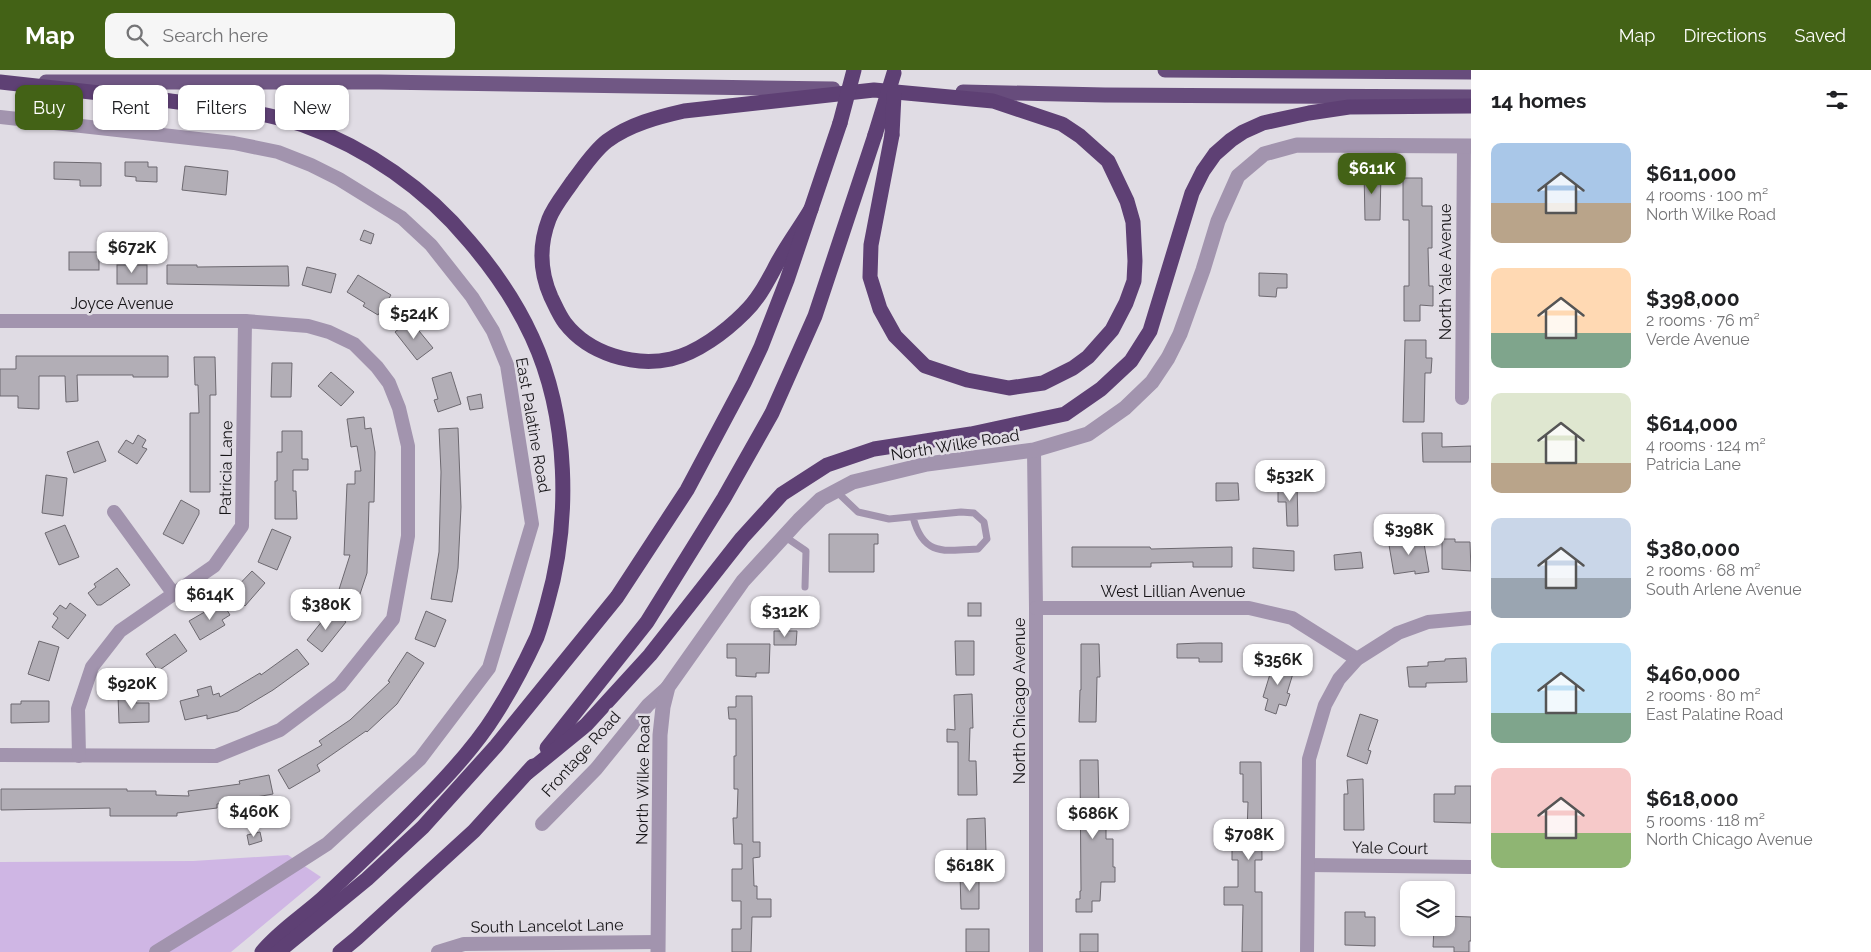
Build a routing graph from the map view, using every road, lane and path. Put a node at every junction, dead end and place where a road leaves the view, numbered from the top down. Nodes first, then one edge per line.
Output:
1 (846, 70) edge
2 (854, 70) edge
3 (1165, 70) edge
4 (895, 72) edge
5 (1471, 72) edge
6 (0, 82) edge
7 (874, 90) junction
8 (1471, 97) edge
9 (1471, 106) edge
10 (0, 117) edge
11 (838, 129) junction
12 (1467, 146) edge
13 (811, 209) junction
14 (0, 321) edge
15 (244, 321) junction
16 (1462, 398) dead end
17 (1034, 450) junction
18 (836, 491) junction
19 (114, 512) dead end
20 (912, 517) junction
21 (784, 536) junction
22 (806, 587) dead end
23 (173, 593) junction
24 (1036, 608) junction
25 (1471, 618) edge
26 (1357, 659) junction
27 (668, 687) junction
28 (0, 755) edge
29 (79, 756) junction
30 (527, 773) junction
31 (542, 824) dead end
32 (1308, 865) junction
33 (1471, 867) edge
34 (658, 947) edge
35 (156, 952) edge
36 (262, 952) edge
37 (278, 952) edge
38 (340, 952) edge
39 (438, 952) edge
40 (1036, 952) edge
41 (1307, 952) edge

1 - 11 highway, bridge
2 - 11 highway, bridge
3 - 5 highway
4 - 7 highway, bridge
4 - 30 highway, bridge
6 - 7 main road
6 - 36 highway
7 - 8 highway
7 - 13 highway
9 - 30 highway
10 - 35 street, East Palatine Road
11 - 13 highway
12 - 16 street, North Yale Avenue
12 - 17 street, North Wilke Road
13 - 37 highway
14 - 15 street, Joyce Avenue
15 - 23 street, Patricia Lane
15 - 29 street, Joyce Avenue
17 - 18 street, North Wilke Road
17 - 24 street, North Chicago Avenue
18 - 20 lane
18 - 21 street, North Wilke Road
19 - 23 street
20 - 20 lane
21 - 22 lane
21 - 27 street, North Wilke Road
23 - 29 street, Patricia Lane
24 - 26 street, West Lillian Avenue
24 - 40 street, North Chicago Avenue
25 - 26 street
26 - 32 street
27 - 31 street, Frontage Road
27 - 34 street, North Wilke Road
28 - 29 street, Joyce Avenue
30 - 38 highway
32 - 33 street, Yale Court
32 - 41 street
34 - 39 street, South Lancelot Lane

